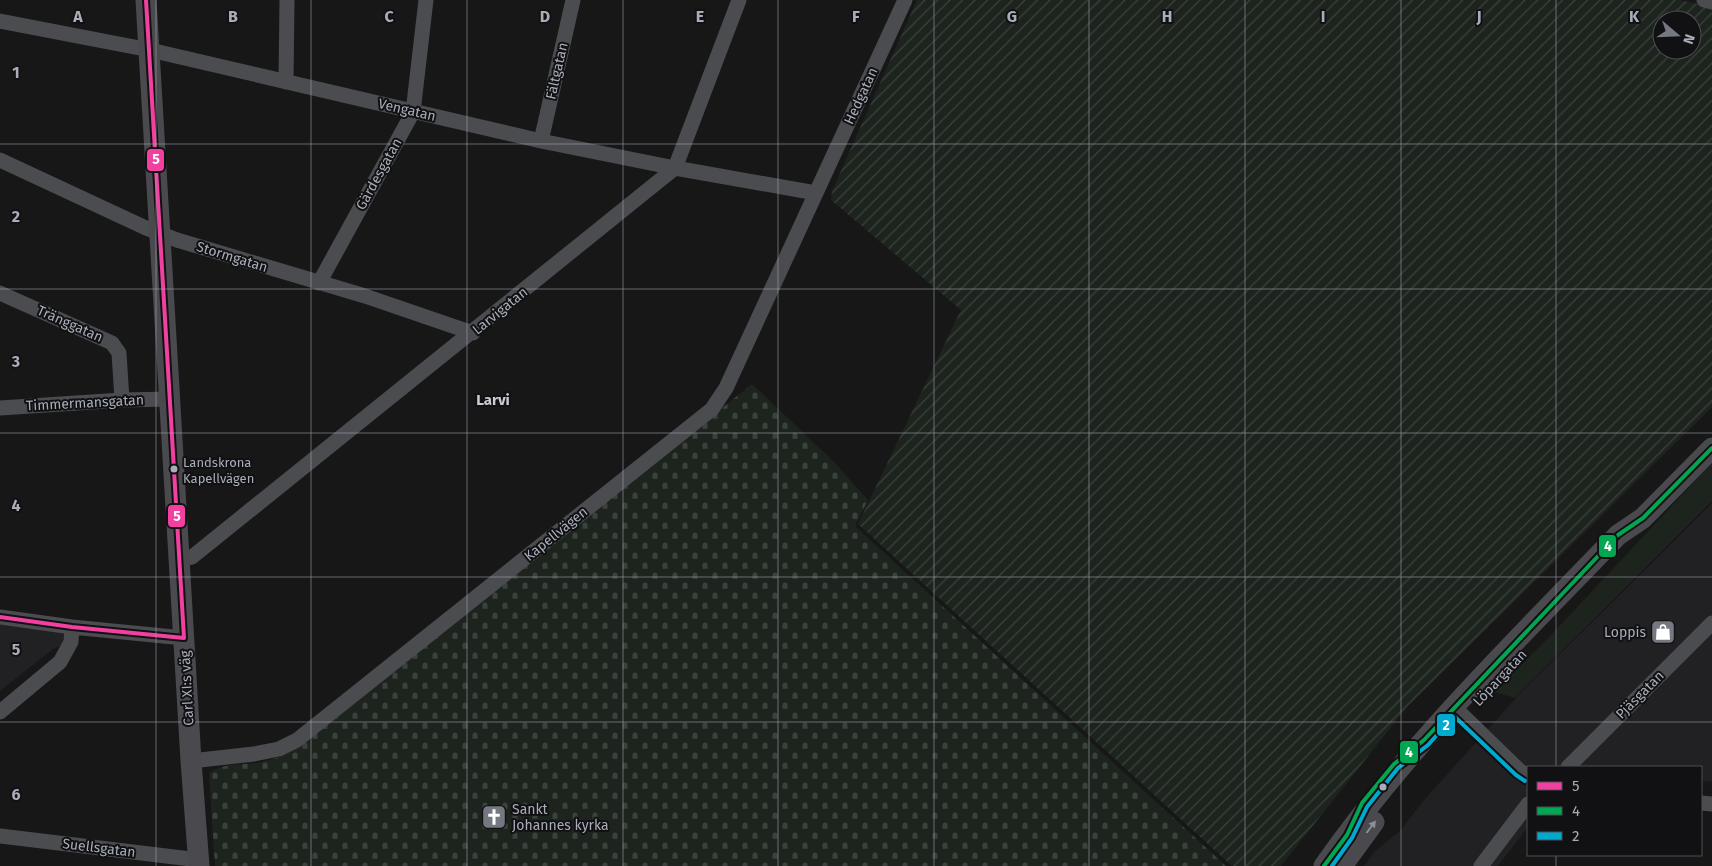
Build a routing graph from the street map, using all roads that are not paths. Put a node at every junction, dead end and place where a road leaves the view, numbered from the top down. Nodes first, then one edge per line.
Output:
1 (146, 0) edge
2 (287, 0) edge
3 (426, 0) edge
4 (574, 0) edge
5 (739, 0) edge
6 (905, 0) edge
7 (1704, 0) edge
8 (1712, 2) edge
9 (0, 21) edge
10 (150, 50) junction
11 (286, 82) junction
12 (413, 112) junction
13 (541, 141) junction
14 (0, 160) edge
15 (676, 168) junction
16 (816, 193) junction
17 (161, 234) junction
18 (319, 283) junction
19 (0, 293) edge
20 (473, 333) junction
21 (170, 399) junction
22 (122, 400) junction
23 (0, 408) edge
24 (1712, 448) edge
25 (180, 559) junction
26 (0, 617) edge
27 (1712, 623) edge
28 (72, 627) junction
29 (184, 638) junction
30 (0, 712) edge
31 (1459, 712) junction
32 (191, 761) junction
33 (1569, 766) edge
34 (1527, 775) edge
35 (1527, 805) edge
36 (0, 836) edge
37 (199, 863) edge
38 (1324, 866) edge
39 (1342, 866) edge
40 (1481, 866) edge

1 - 10 street, Carl XI:s väg
2 - 11 street
3 - 12 street, Gärdesgatan
4 - 13 street, Fältgatan
5 - 15 street
6 - 16 street, Hedgatan
7 - 8 street
9 - 10 street, Vengatan
10 - 11 street, Vengatan
10 - 17 street, Carl XI:s väg
11 - 12 street, Vengatan
12 - 13 street, Vengatan
12 - 18 street, Gärdesgatan
13 - 15 street, Vengatan
14 - 17 street, Stormgatan
15 - 16 street, Vengatan
15 - 20 street, Larvigatan
16 - 32 street, Kapellvägen
17 - 18 street, Stormgatan
17 - 21 street, Carl XI:s väg
18 - 20 street, Stormgatan
19 - 22 street, Tränggatan
20 - 25 street, Larvigatan
21 - 22 street, Timmermansgatan
21 - 25 street, Carl XI:s väg
22 - 23 street, Timmermansgatan
24 - 31 street, Löpargatan
25 - 29 street, Carl XI:s väg
26 - 28 street
27 - 33 street, Pjäsgatan
28 - 29 street
28 - 30 street
29 - 32 street, Carl XI:s väg
31 - 34 street
31 - 38 street, Löpargatan
39 -> 31 street, Löpargatan
32 - 37 street, Carl XI:s väg
35 - 40 street
36 - 37 street, Suellsgatan

